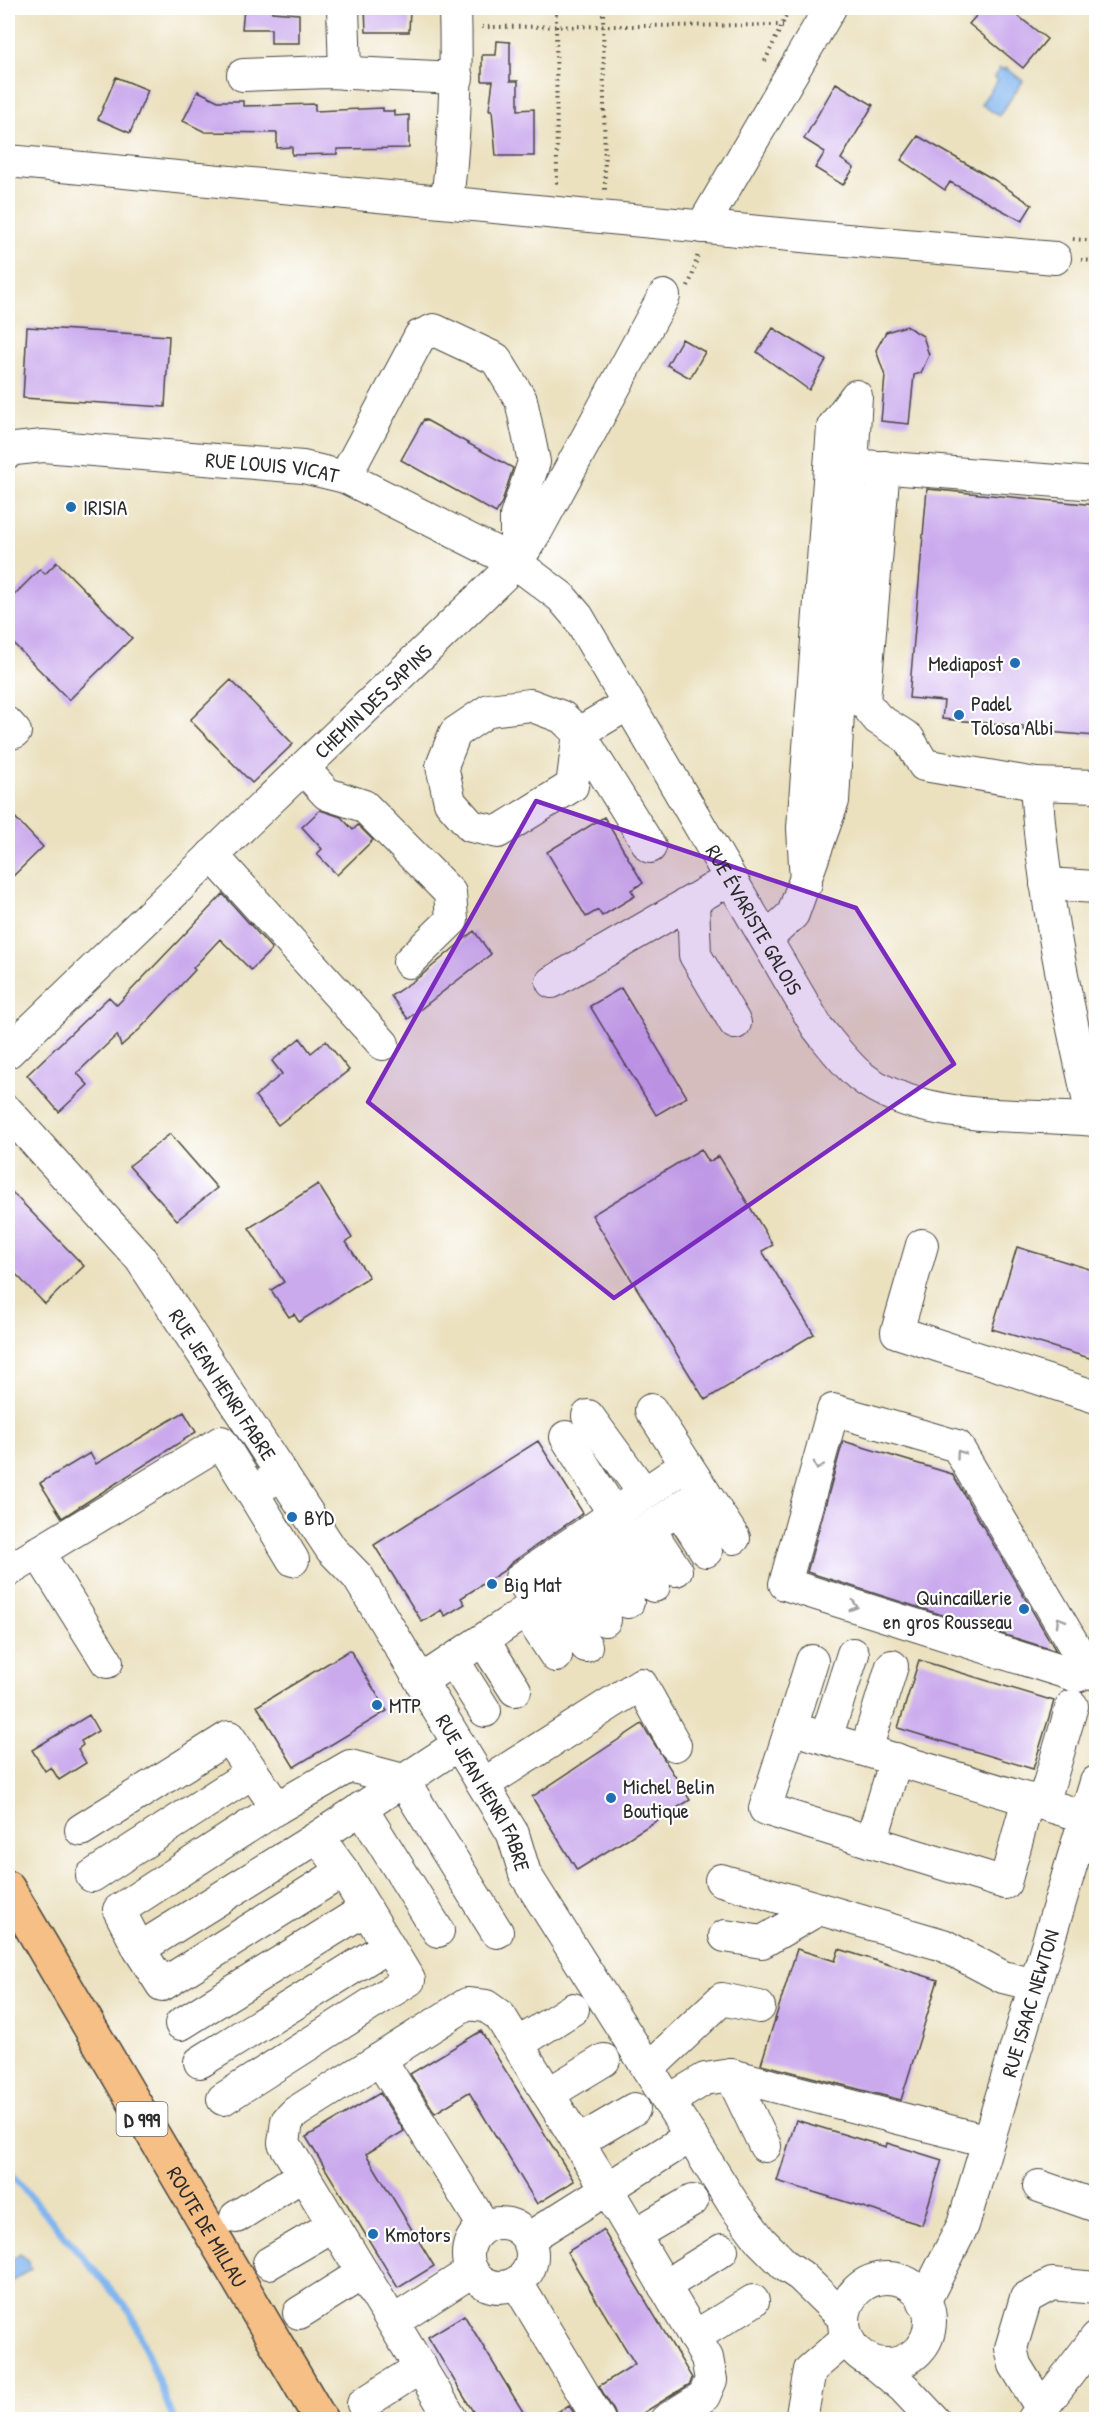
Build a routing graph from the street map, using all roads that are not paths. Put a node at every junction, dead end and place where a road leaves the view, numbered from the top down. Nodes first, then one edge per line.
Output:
1 (343, 8) edge
2 (825, 16) edge
3 (456, 17) edge
4 (345, 73) junction
5 (243, 75) dead end
6 (457, 78) junction
7 (8, 161) edge
8 (447, 201) junction
9 (702, 227) junction
10 (1055, 258) dead end
11 (664, 296) road end
12 (8, 452) edge
13 (852, 465) junction
14 (884, 467) junction
15 (345, 477) junction
16 (1096, 484) edge
17 (516, 563) junction
18 (628, 704) junction
19 (579, 733) junction
20 (303, 768) junction
21 (1036, 784) junction
22 (1096, 786) edge
23 (650, 847) dead end
24 (212, 855) junction
25 (730, 879) junction
26 (806, 883) junction
27 (1046, 884) junction
28 (1096, 887) edge
29 (693, 901) junction
30 (766, 939) junction
31 (409, 962) dead end
32 (552, 982) dead end
33 (735, 1023) dead end
34 (383, 1044) dead end
35 (8, 1052) edge
36 (1087, 1052) edge
37 (8, 1112) edge
38 (1095, 1120) edge
39 (922, 1245) dead end
40 (1096, 1397) edge
41 (651, 1410) dead end
42 (686, 1465) junction
43 (282, 1474) junction
44 (252, 1492) junction
45 (644, 1493) junction
46 (692, 1501) junction
47 (605, 1520) junction
48 (720, 1545) dead end
49 (622, 1547) junction
50 (38, 1552) junction
51 (293, 1560) dead end
52 (8, 1571) edge
53 (577, 1577) junction
54 (641, 1594) junction
55 (538, 1603) junction
56 (483, 1640) junction
57 (586, 1646) dead end
58 (556, 1656) dead end
59 (453, 1660) junction
60 (107, 1662) dead end
61 (812, 1662) dead end
62 (1093, 1673) edge
63 (421, 1681) junction
64 (515, 1690) dead end
65 (1072, 1706) dead end
66 (484, 1711) dead end
67 (791, 1728) junction
68 (459, 1744) junction
69 (847, 1744) junction
70 (675, 1745) dead end
71 (896, 1759) junction
72 (254, 1772) junction
73 (403, 1780) junction
74 (1096, 1782) edge
75 (484, 1784) junction
76 (1035, 1802) junction
77 (277, 1808) junction
78 (361, 1808) junction
79 (1086, 1817) junction
80 (81, 1830) dead end
81 (318, 1837) junction
82 (871, 1842) junction
83 (343, 1871) junction
84 (92, 1876) dead end
85 (721, 1880) dead end
86 (8, 1888) edge
87 (366, 1909) junction
88 (819, 1909) junction
89 (438, 1931) dead end
90 (497, 1932) dead end
91 (725, 1936) dead end
92 (388, 1946) junction
93 (140, 1949) junction
94 (1035, 1985) junction
95 (759, 2007) dead end
96 (573, 2009) dead end
97 (181, 2024) dead end
98 (518, 2044) junction
99 (380, 2059) junction
100 (604, 2060) dead end
101 (200, 2062) dead end
102 (648, 2069) junction
103 (731, 2075) junction
104 (548, 2094) junction
105 (223, 2099) dead end
106 (668, 2101) junction
107 (634, 2109) dead end
108 (691, 2136) junction
109 (988, 2141) junction
110 (578, 2142) junction
111 (765, 2146) dead end
112 (303, 2175) junction
113 (1039, 2186) dead end
114 (607, 2189) junction
115 (692, 2201) dead end
116 (1096, 2206) edge
117 (236, 2217) dead end
118 (963, 2224) junction
119 (333, 2225) junction
120 (484, 2226) junction
121 (634, 2235) junction
122 (529, 2238) junction
123 (722, 2250) dead end
124 (270, 2264) dead end
125 (472, 2271) junction
126 (363, 2274) junction
127 (801, 2276) junction
128 (895, 2280) junction
129 (517, 2283) junction
130 (864, 2285) junction
131 (664, 2286) junction
132 (1096, 2288) edge
133 (753, 2301) dead end
134 (924, 2302) junction
135 (299, 2313) dead end
136 (393, 2322) junction
137 (846, 2328) junction
138 (694, 2337) junction
139 (1096, 2338) edge
140 (921, 2347) junction
141 (277, 2349) junction
142 (873, 2362) junction
143 (421, 2367) junction
144 (363, 2404) dead end
145 (1037, 2414) edge
146 (933, 2417) edge
147 (451, 2419) edge
148 (800, 2419) edge
149 (316, 2420) edge
150 (321, 2420) edge
151 (599, 2420) edge
152 (666, 2420) edge

1 - 4 street
2 - 9 street
3 - 6 street
4 - 5 street
4 - 6 street
6 - 8 street
7 - 8 street
8 - 9 street
9 - 10 street
11 - 17 street, CHEMIN DES SAPINS
12 - 15 street, RUE LOUIS VICAT
13 - 14 street
13 - 26 street
13 - 26 street
14 - 16 street
14 - 21 street
15 - 17 street, RUE LOUIS VICAT
15 - 17 street
17 - 18 street, RUE ÉVARISTE GALOIS
17 - 20 street, CHEMIN DES SAPINS
18 - 19 street
18 - 25 street, RUE ÉVARISTE GALOIS
19 - 19 street
19 - 23 street
20 - 24 street, CHEMIN DES SAPINS
20 - 31 street
21 - 22 street
21 - 27 street
24 - 34 street
24 - 35 street, CHEMIN DES SAPINS
25 - 29 street
25 - 30 street, RUE ÉVARISTE GALOIS
26 - 30 street
27 - 28 street
27 - 36 street
29 - 32 street
29 - 33 street
30 - 38 street, RUE ÉVARISTE GALOIS
36 - 38 street
37 - 43 street, RUE JEAN HENRI FABRE
39 - 40 street
41 - 42 street
42 - 45 street
42 - 46 street
43 - 44 street
43 - 63 street, RUE JEAN HENRI FABRE
44 - 50 street
44 - 51 street
45 - 47 street
45 - 47 street
46 - 48 street
46 - 49 street
47 - 49 street
47 - 55 street
49 - 53 street
49 - 54 street
49 - 54 street
50 - 52 street
50 - 60 street
53 - 54 street
53 - 55 street
55 - 56 street
55 - 57 street
55 - 58 street
56 - 59 street
56 - 64 street
59 - 63 street
59 - 66 street
61 - 67 street
62 -> 62 street
63 - 68 street, RUE JEAN HENRI FABRE
65 - 76 street
67 - 69 street
67 - 82 street
68 - 73 street
68 - 75 street, RUE JEAN HENRI FABRE
69 - 69 street
69 - 71 street
70 - 75 street
71 - 76 street
71 - 82 street
72 - 77 street
72 - 80 street
72 - 84 street
73 - 77 street
73 - 78 street
73 - 90 street
74 - 79 street, RUE ISAAC NEWTON
75 - 102 street, RUE JEAN HENRI FABRE
76 - 79 street
76 - 82 street
77 - 93 street
78 - 81 street
78 - 89 street
79 - 94 street, RUE ISAAC NEWTON
81 - 83 street
81 - 93 street
83 - 87 street
83 - 93 street
85 - 88 street
86 - 141 main road, ROUTE DE MILLAU / D 999
87 - 92 street
87 - 97 street
88 - 91 street
88 - 94 street
92 - 101 street
92 - 105 street
94 - 109 street, RUE ISAAC NEWTON
95 - 102 street
96 - 98 street
98 - 99 street
98 - 104 street
99 - 112 street
99 - 120 street
100 - 104 street
102 - 106 street, RUE JEAN HENRI FABRE
103 - 106 street
103 - 109 street
103 - 111 street
104 - 110 street
106 - 108 street, RUE JEAN HENRI FABRE
107 - 110 street
108 - 114 street
108 - 127 street, RUE JEAN HENRI FABRE
109 - 118 street, RUE ISAAC NEWTON
110 - 114 street
112 - 117 street
112 - 119 street
113 - 116 street
114 - 121 street
114 - 122 street
115 - 121 street
118 - 128 street, RUE ISAAC NEWTON
118 - 134 street, RUE ISAAC NEWTON
119 - 124 street
119 - 126 street
120 - 122 street
120 - 125 street
121 - 131 street
122 - 129 street
123 - 131 street
125 - 129 street
125 - 136 street
126 - 135 street
126 - 136 street
127 - 130 street
127 - 137 street, RUE JEAN HENRI FABRE
128 - 130 street
128 - 134 street
129 - 151 street
130 - 137 street
131 - 138 street
132 - 145 street
133 - 138 street
134 - 140 street
136 - 143 street
137 - 142 street
137 - 148 street
138 - 152 street
139 - 145 street
140 - 142 street
140 - 146 street
141 - 149 main road, ROUTE DE MILLAU / D 999
141 - 150 main road, ROUTE DE MILLAU / D 999
142 - 146 street
143 - 144 street
143 - 147 street

